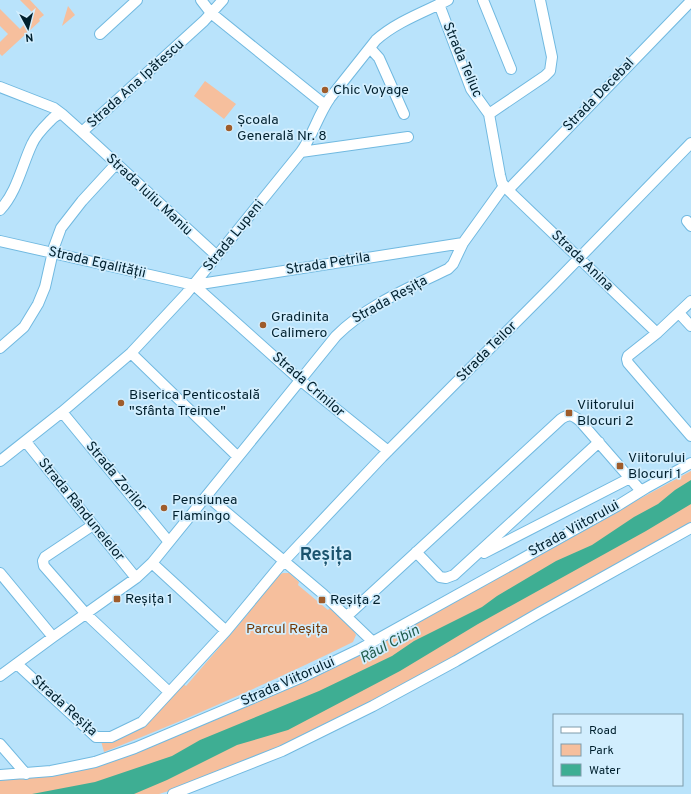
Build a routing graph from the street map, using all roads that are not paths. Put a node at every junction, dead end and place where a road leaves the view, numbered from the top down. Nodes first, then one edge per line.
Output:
1 (137, 0) edge
2 (201, 0) edge
3 (223, 0) edge
4 (483, 0) edge
5 (540, 0) edge
6 (691, 1) edge
7 (444, 2) edge
8 (211, 13) junction
9 (100, 34) dead end
10 (370, 48) junction
11 (511, 69) dead end
12 (0, 87) edge
13 (325, 104) junction
14 (62, 114) junction
15 (404, 114) dead end
16 (489, 114) junction
17 (82, 132) junction
18 (408, 136) dead end
19 (691, 143) edge
20 (301, 152) junction
21 (116, 164) junction
22 (506, 188) junction
23 (0, 210) edge
24 (0, 241) edge
25 (463, 243) junction
26 (53, 254) junction
27 (217, 256) junction
28 (579, 258) junction
29 (194, 285) junction
30 (691, 301) edge
31 (679, 313) junction
32 (691, 326) edge
33 (656, 333) junction
34 (0, 348) edge
35 (131, 353) junction
36 (300, 380) junction
37 (62, 412) junction
38 (691, 436) edge
39 (26, 442) junction
40 (599, 442) junction
41 (388, 451) junction
42 (238, 457) junction
43 (0, 461) edge
44 (691, 463) edge
45 (630, 478) junction
46 (641, 491) junction
47 (206, 496) junction
48 (93, 526) junction
49 (691, 528) edge
50 (169, 542) junction
51 (416, 552) junction
52 (471, 559) junction
53 (284, 561) junction
54 (152, 563) junction
55 (0, 573) edge
56 (136, 578) junction
57 (86, 614) junction
58 (347, 616) junction
59 (226, 631) junction
60 (53, 637) junction
61 (372, 641) junction
62 (17, 664) junction
63 (0, 676) edge
64 (169, 692) junction
65 (0, 744) edge
66 (26, 774) junction
67 (0, 775) edge
68 (173, 794) edge

1 - 9 street
2 - 8 street
3 - 8 street, Strada Ana Ipătescu
4 - 11 street
5 - 16 street
6 - 22 street, Strada Decebal
7 - 10 street, Strada Lupeni
7 - 16 street, Strada Teliuc
8 - 13 street
8 - 17 street, Strada Ana Ipătescu
10 - 13 street, Strada Lupeni
10 - 15 street
12 - 14 street, Strada Ana Ipătescu
13 - 20 street, Strada Lupeni
14 - 17 street, Strada Ana Ipătescu
14 - 23 street
16 - 22 street
17 - 21 street, Strada Iuliu Maniu
18 - 20 street
19 - 28 street, Strada Teilor
20 - 27 street, Strada Lupeni
21 - 26 street
21 - 27 street, Strada Iuliu Maniu
22 - 25 street, Strada Reșița
22 - 28 street, Strada Anina
24 - 26 street, Strada Egalității
25 - 29 street, Strada Petrila
25 - 36 street, Strada Reșița
26 - 29 street, Strada Egalității
26 - 34 street
27 - 29 street, Strada Lupeni
28 - 33 street, Strada Anina
28 - 41 street, Strada Teilor
29 - 35 street, Strada Lupeni
29 - 36 street, Strada Crinilor
30 - 31 street
31 - 32 street
31 - 33 street
33 - 38 street
35 - 37 street, Strada Lupeni
35 - 42 street
36 - 41 street, Strada Crinilor
36 - 42 street, Strada Reșița
37 - 39 street, Strada Lupeni
37 - 50 street, Strada Zorilor
39 - 43 street, Strada Lupeni
39 - 48 street, Strada Rândunelelor
40 - 45 street
40 - 51 street
40 - 52 street
41 - 53 street, Strada Teilor
42 - 47 street, Strada Reșița
44 - 46 street, Strada Viitorului
45 - 46 street
45 - 52 street
46 - 61 street, Strada Viitorului
47 - 50 street, Strada Reșița
47 - 53 street
48 - 56 street, Strada Rândunelelor
48 - 57 street
49 - 68 street
50 - 54 street, Strada Reșița
51 - 52 street
51 - 58 street
53 - 58 street
53 - 59 street, Strada Reșița
54 - 56 street, Strada Reșița
54 - 59 street
55 - 60 street
56 - 57 street, Strada Reșița
57 - 60 street, Strada Reșița
57 - 64 street
58 - 61 street
59 - 64 street, Strada Reșița
60 - 62 street, Strada Reșița
61 - 66 street, Strada Viitorului
62 - 63 street, Strada Reșița
62 - 64 street, Strada Reșița
65 - 66 street
66 - 67 street, Strada Viitorului

